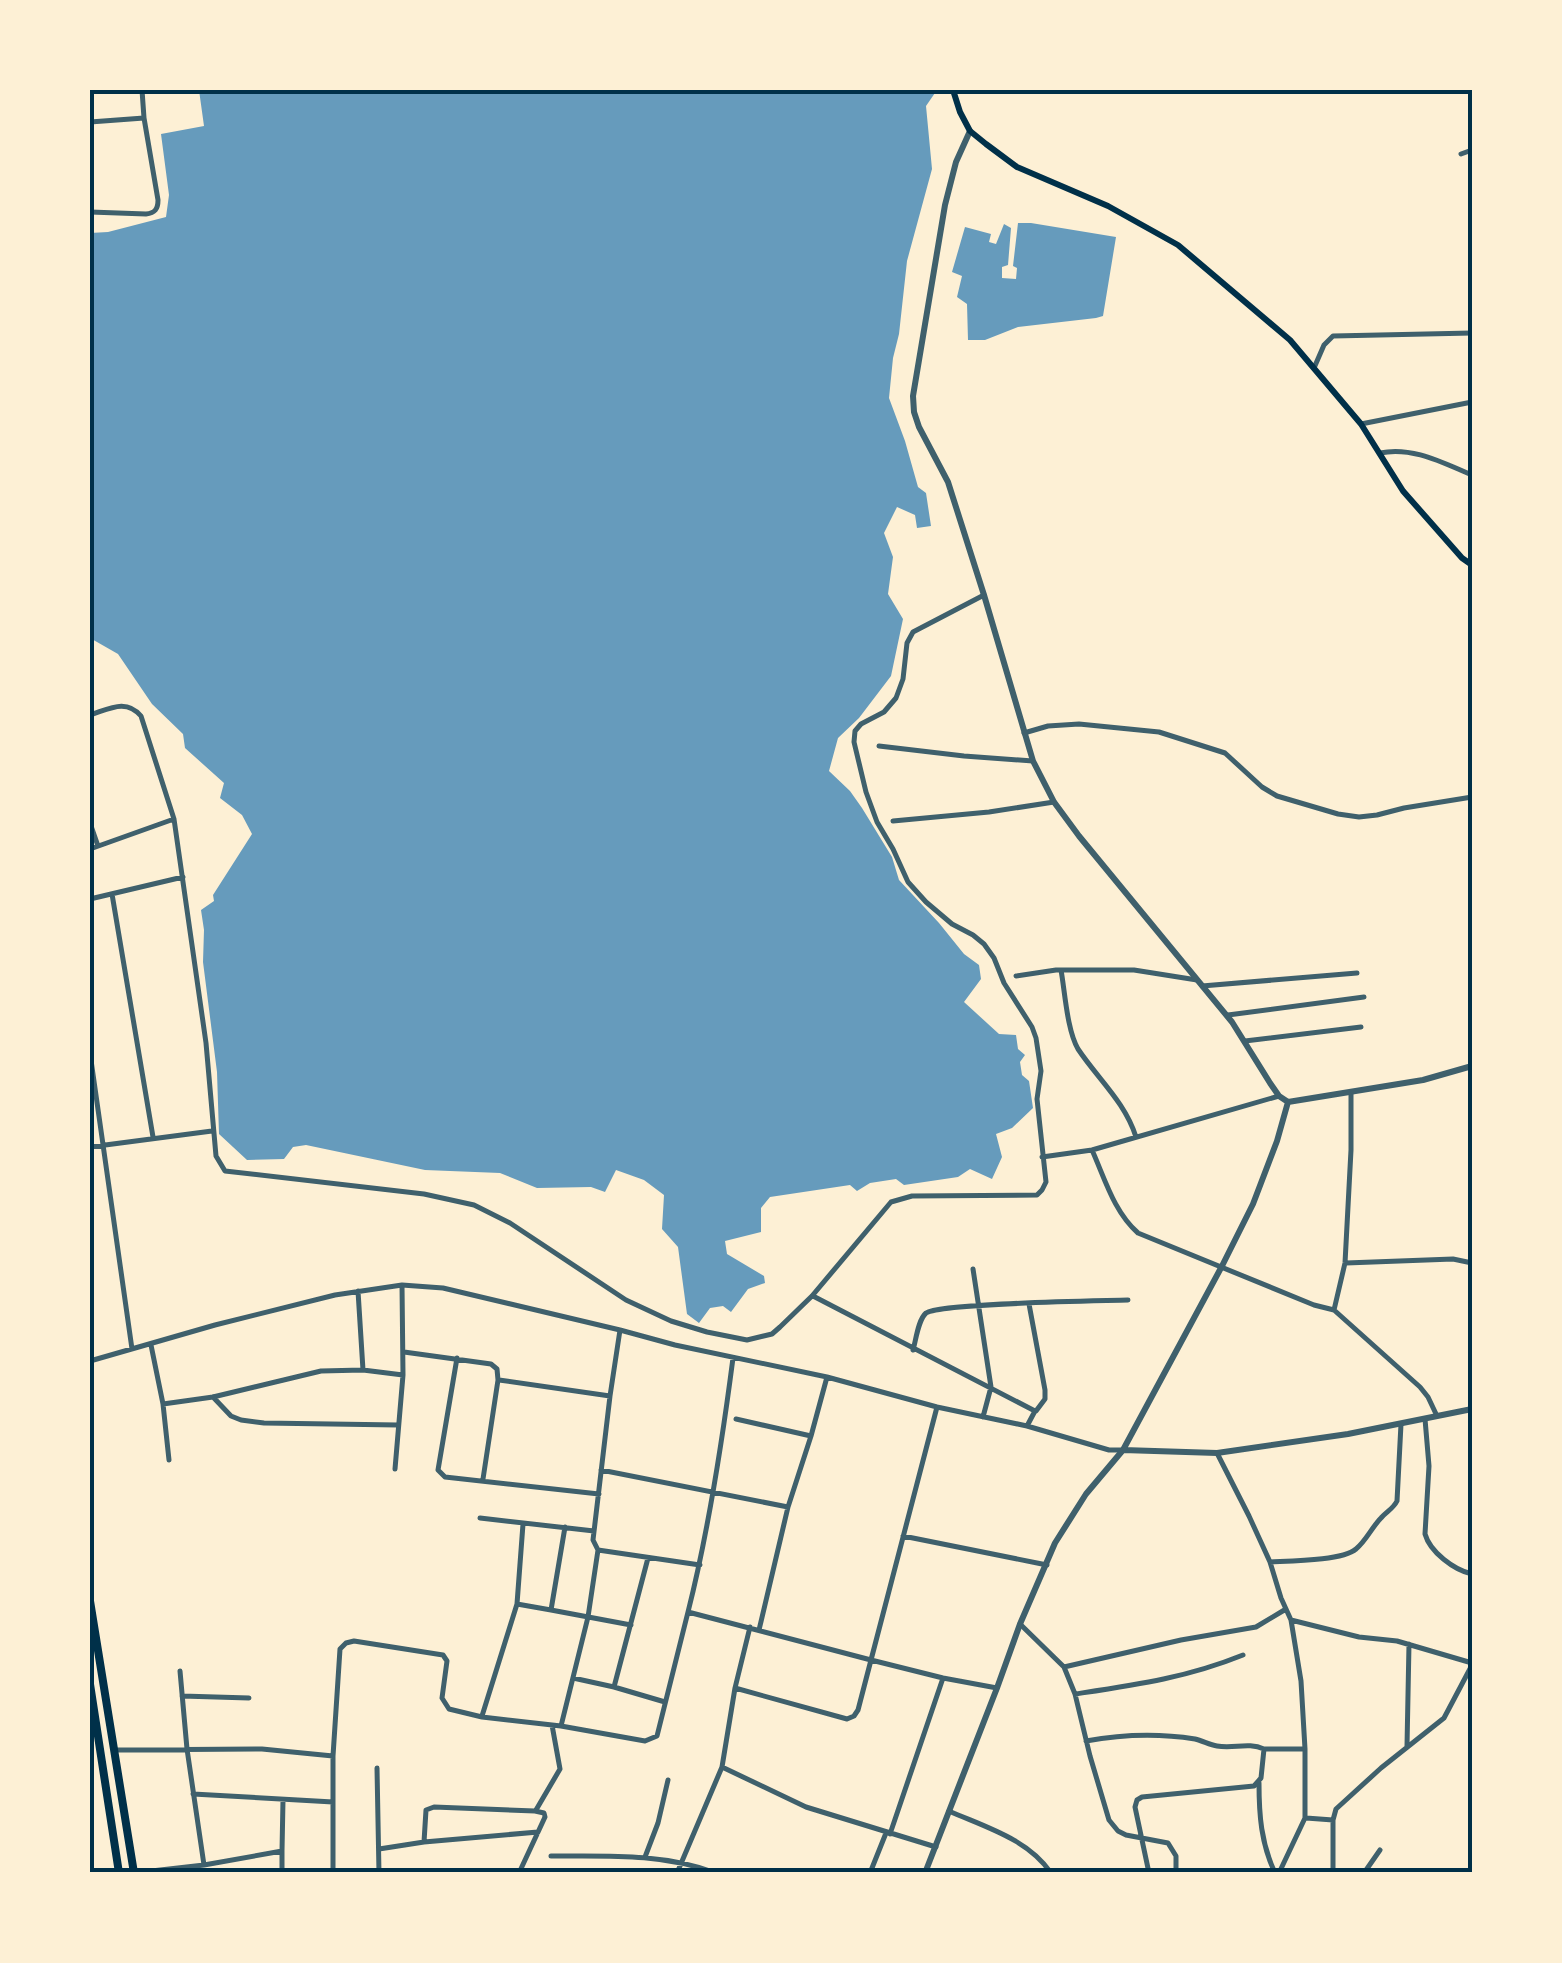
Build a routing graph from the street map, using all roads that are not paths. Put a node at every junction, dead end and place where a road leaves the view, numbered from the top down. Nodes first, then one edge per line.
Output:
1 (142, 90) edge
2 (953, 90) edge
3 (144, 118) junction
4 (90, 122) edge
5 (970, 131) junction
6 (1472, 150) edge
7 (1462, 154) dead end
8 (90, 212) edge
9 (1472, 332) edge
10 (1314, 368) junction
11 (1472, 402) edge
12 (1360, 424) junction
13 (1379, 453) junction
14 (1472, 475) edge
15 (1472, 565) edge
16 (984, 595) junction
17 (90, 715) edge
18 (1024, 734) junction
19 (880, 746) dead end
20 (1032, 761) junction
21 (1472, 797) edge
22 (1054, 802) junction
23 (174, 819) junction
24 (893, 821) dead end
25 (90, 823) edge
26 (98, 846) junction
27 (90, 849) edge
28 (183, 877) junction
29 (112, 894) junction
30 (90, 899) edge
31 (1061, 970) junction
32 (1357, 972) dead end
33 (1016, 976) dead end
34 (1199, 983) junction
35 (1364, 997) dead end
36 (1226, 1015) junction
37 (1361, 1028) dead end
38 (1243, 1041) junction
39 (90, 1053) edge
40 (1472, 1066) edge
41 (1352, 1092) junction
42 (1279, 1096) junction
43 (1288, 1102) junction
44 (212, 1131) junction
45 (153, 1137) junction
46 (1136, 1137) junction
47 (103, 1145) junction
48 (90, 1147) edge
49 (1092, 1150) junction
50 (1042, 1157) junction
51 (1345, 1264) junction
52 (1472, 1264) edge
53 (1222, 1266) junction
54 (972, 1269) dead end
55 (402, 1285) junction
56 (358, 1291) junction
57 (812, 1296) junction
58 (1128, 1300) dead end
59 (1029, 1304) junction
60 (978, 1306) junction
61 (1334, 1310) junction
62 (620, 1330) junction
63 (151, 1344) junction
64 (132, 1350) junction
65 (913, 1350) junction
66 (404, 1352) junction
67 (457, 1358) junction
68 (733, 1358) junction
69 (90, 1360) edge
70 (363, 1370) junction
71 (404, 1375) junction
72 (826, 1377) junction
73 (498, 1380) junction
74 (990, 1386) junction
75 (610, 1396) junction
76 (213, 1397) junction
77 (163, 1404) junction
78 (937, 1408) junction
79 (1472, 1410) edge
80 (1036, 1412) junction
81 (1438, 1416) junction
82 (983, 1417) junction
83 (736, 1419) dead end
84 (1425, 1419) junction
85 (1401, 1424) junction
86 (398, 1426) junction
87 (1028, 1426) junction
88 (811, 1436) junction
89 (1123, 1450) junction
90 (1218, 1453) junction
91 (169, 1460) dead end
92 (395, 1469) dead end
93 (600, 1470) junction
94 (483, 1480) junction
95 (714, 1490) junction
96 (599, 1494) junction
97 (788, 1507) junction
98 (480, 1518) dead end
99 (523, 1524) junction
100 (565, 1527) junction
101 (594, 1531) junction
102 (903, 1536) junction
103 (598, 1550) junction
104 (648, 1558) junction
105 (1270, 1562) junction
106 (1046, 1565) junction
107 (700, 1566) junction
108 (1472, 1574) edge
109 (90, 1601) edge
110 (517, 1604) junction
111 (1286, 1609) junction
112 (551, 1610) junction
113 (688, 1612) junction
114 (588, 1617) junction
115 (1292, 1620) junction
116 (631, 1624) junction
117 (1020, 1624) junction
118 (750, 1627) junction
119 (759, 1630) junction
120 (1409, 1644) junction
121 (1243, 1655) dead end
122 (872, 1660) junction
123 (1472, 1664) edge
124 (1064, 1667) junction
125 (180, 1670) dead end
126 (573, 1678) junction
127 (943, 1678) junction
128 (90, 1684) edge
129 (614, 1687) junction
130 (736, 1688) junction
131 (997, 1688) junction
132 (1075, 1694) junction
133 (182, 1696) junction
134 (249, 1698) dead end
135 (665, 1702) junction
136 (482, 1716) junction
137 (552, 1725) junction
138 (560, 1726) junction
139 (1086, 1741) junction
140 (1407, 1748) junction
141 (187, 1749) junction
142 (1305, 1749) junction
143 (115, 1750) junction
144 (1264, 1750) junction
145 (332, 1756) junction
146 (377, 1768) dead end
147 (722, 1768) junction
148 (668, 1780) dead end
149 (1259, 1783) junction
150 (194, 1794) junction
151 (283, 1800) junction
152 (332, 1802) junction
153 (535, 1810) junction
154 (948, 1811) junction
155 (1304, 1818) junction
156 (1333, 1820) junction
157 (538, 1832) junction
158 (888, 1834) junction
159 (1140, 1836) junction
160 (424, 1842) junction
161 (936, 1848) junction
162 (378, 1849) junction
163 (1380, 1850) dead end
164 (282, 1851) junction
165 (551, 1856) dead end
166 (645, 1857) junction
167 (680, 1863) junction
168 (204, 1865) junction
169 (119, 1873) edge
170 (134, 1873) edge
171 (282, 1873) edge
172 (333, 1873) edge
173 (379, 1873) edge
174 (519, 1873) edge
175 (677, 1873) edge
176 (716, 1873) edge
177 (870, 1873) edge
178 (924, 1873) edge
179 (1051, 1873) edge
180 (1150, 1873) edge
181 (1176, 1873) edge
182 (1277, 1873) edge
183 (1333, 1873) edge
184 (1364, 1873) edge

1 - 3 street
2 - 5 main road
3 - 4 street
3 - 8 street
5 - 10 main road
5 - 16 street
6 - 7 street
9 - 10 street
10 - 12 main road
11 - 12 street
12 - 13 main road
13 - 14 street
13 - 15 main road
16 - 18 street
16 - 50 street
17 - 23 street
18 - 20 street
18 - 21 street
19 - 20 street
20 - 22 street
22 - 24 street
22 - 34 street
23 - 26 street
23 - 28 street
25 - 26 street
26 - 27 street
28 - 29 street
28 - 44 street
29 - 30 street
29 - 45 street
31 - 33 street
31 - 34 street
31 - 46 street
32 - 34 street
34 - 36 street
35 - 36 street
36 - 38 street
37 - 38 street
38 - 42 street
39 - 47 street
40 - 41 street
41 - 43 street
41 - 51 street
42 - 43 street
42 - 46 street
43 - 53 street
44 - 45 street
44 - 57 street
45 - 47 street
46 - 49 street
47 - 48 street
47 - 64 street
49 - 50 street
49 - 53 street
50 - 57 street
51 - 52 street
51 - 61 street
53 - 61 street
53 - 89 street
54 - 60 street
55 - 56 street
55 - 62 street
55 - 66 street
56 - 63 street
56 - 70 street
57 - 65 street
58 - 59 street
59 - 60 street
59 - 80 street
60 - 65 street
60 - 74 street
61 - 81 street
62 - 68 street
62 - 75 street
63 - 64 street
63 - 77 street
64 - 69 street
65 - 74 street
66 - 67 street
66 - 71 street
67 - 73 street
67 - 94 street
68 - 72 street
68 - 95 street
70 - 71 street
70 - 76 street
71 - 86 street
72 - 78 street
72 - 88 street
73 - 75 street
73 - 94 street
74 - 80 street
74 - 82 street
75 - 93 street
76 - 77 street
76 - 86 street
77 - 91 street
78 - 82 street
78 - 102 street
79 - 81 street
80 - 87 street
81 - 84 street
82 - 87 street
83 - 88 street
84 - 85 street
84 - 108 street
85 - 90 street
85 - 105 street
86 - 92 street
87 - 89 street
88 - 97 street
89 - 90 street
89 - 106 street
90 - 105 street
93 - 95 street
93 - 96 street
94 - 96 street
95 - 97 street
95 - 107 street
96 - 101 street
97 - 119 street
98 - 99 street
99 - 100 street
99 - 110 street
100 - 101 street
100 - 112 street
101 - 103 street
102 - 106 street
102 - 122 street
103 - 104 street
103 - 114 street
104 - 107 street
104 - 116 street
105 - 111 street
106 - 117 street
107 - 113 street
109 - 143 highway
110 - 112 street
110 - 136 street
111 - 115 street
111 - 124 street
112 - 114 street
113 - 118 street
113 - 135 street
114 - 116 street
114 - 126 street
115 - 120 street
115 - 142 street
116 - 129 street
117 - 124 street
117 - 131 street
118 - 119 street
118 - 130 street
119 - 122 street
120 - 123 street
120 - 140 street
121 - 132 street
122 - 127 street
122 - 130 street
123 - 140 street
124 - 132 street
125 - 133 street
126 - 129 street
126 - 138 street
127 - 131 street
127 - 158 street
128 - 169 highway
129 - 135 street
130 - 147 street
131 - 154 street
132 - 139 street
133 - 134 street
133 - 141 street
135 - 138 street
136 - 137 street
136 - 145 street
137 - 138 street
137 - 153 street
139 - 144 street
139 - 159 street
140 - 156 street
141 - 143 street
141 - 145 street
141 - 150 street
142 - 144 street
142 - 155 street
143 - 170 highway
144 - 149 street
145 - 152 street
146 - 162 street
147 - 158 street
147 - 167 street
148 - 166 street
149 - 159 street
149 - 182 street
150 - 151 street
150 - 168 street
151 - 152 street
151 - 164 street
152 - 172 street
153 - 157 street
153 - 160 street
154 - 161 street
154 - 179 street
155 - 156 street
155 - 182 street
156 - 183 street
157 - 160 street
157 - 174 street
158 - 161 street
158 - 177 street
159 - 180 street
159 - 181 street
160 - 162 street
161 - 178 street
162 - 173 street
163 - 184 street
164 - 168 street
164 - 171 street
165 - 166 street
166 - 167 street
167 - 175 street
167 - 176 street
168 - 170 street

